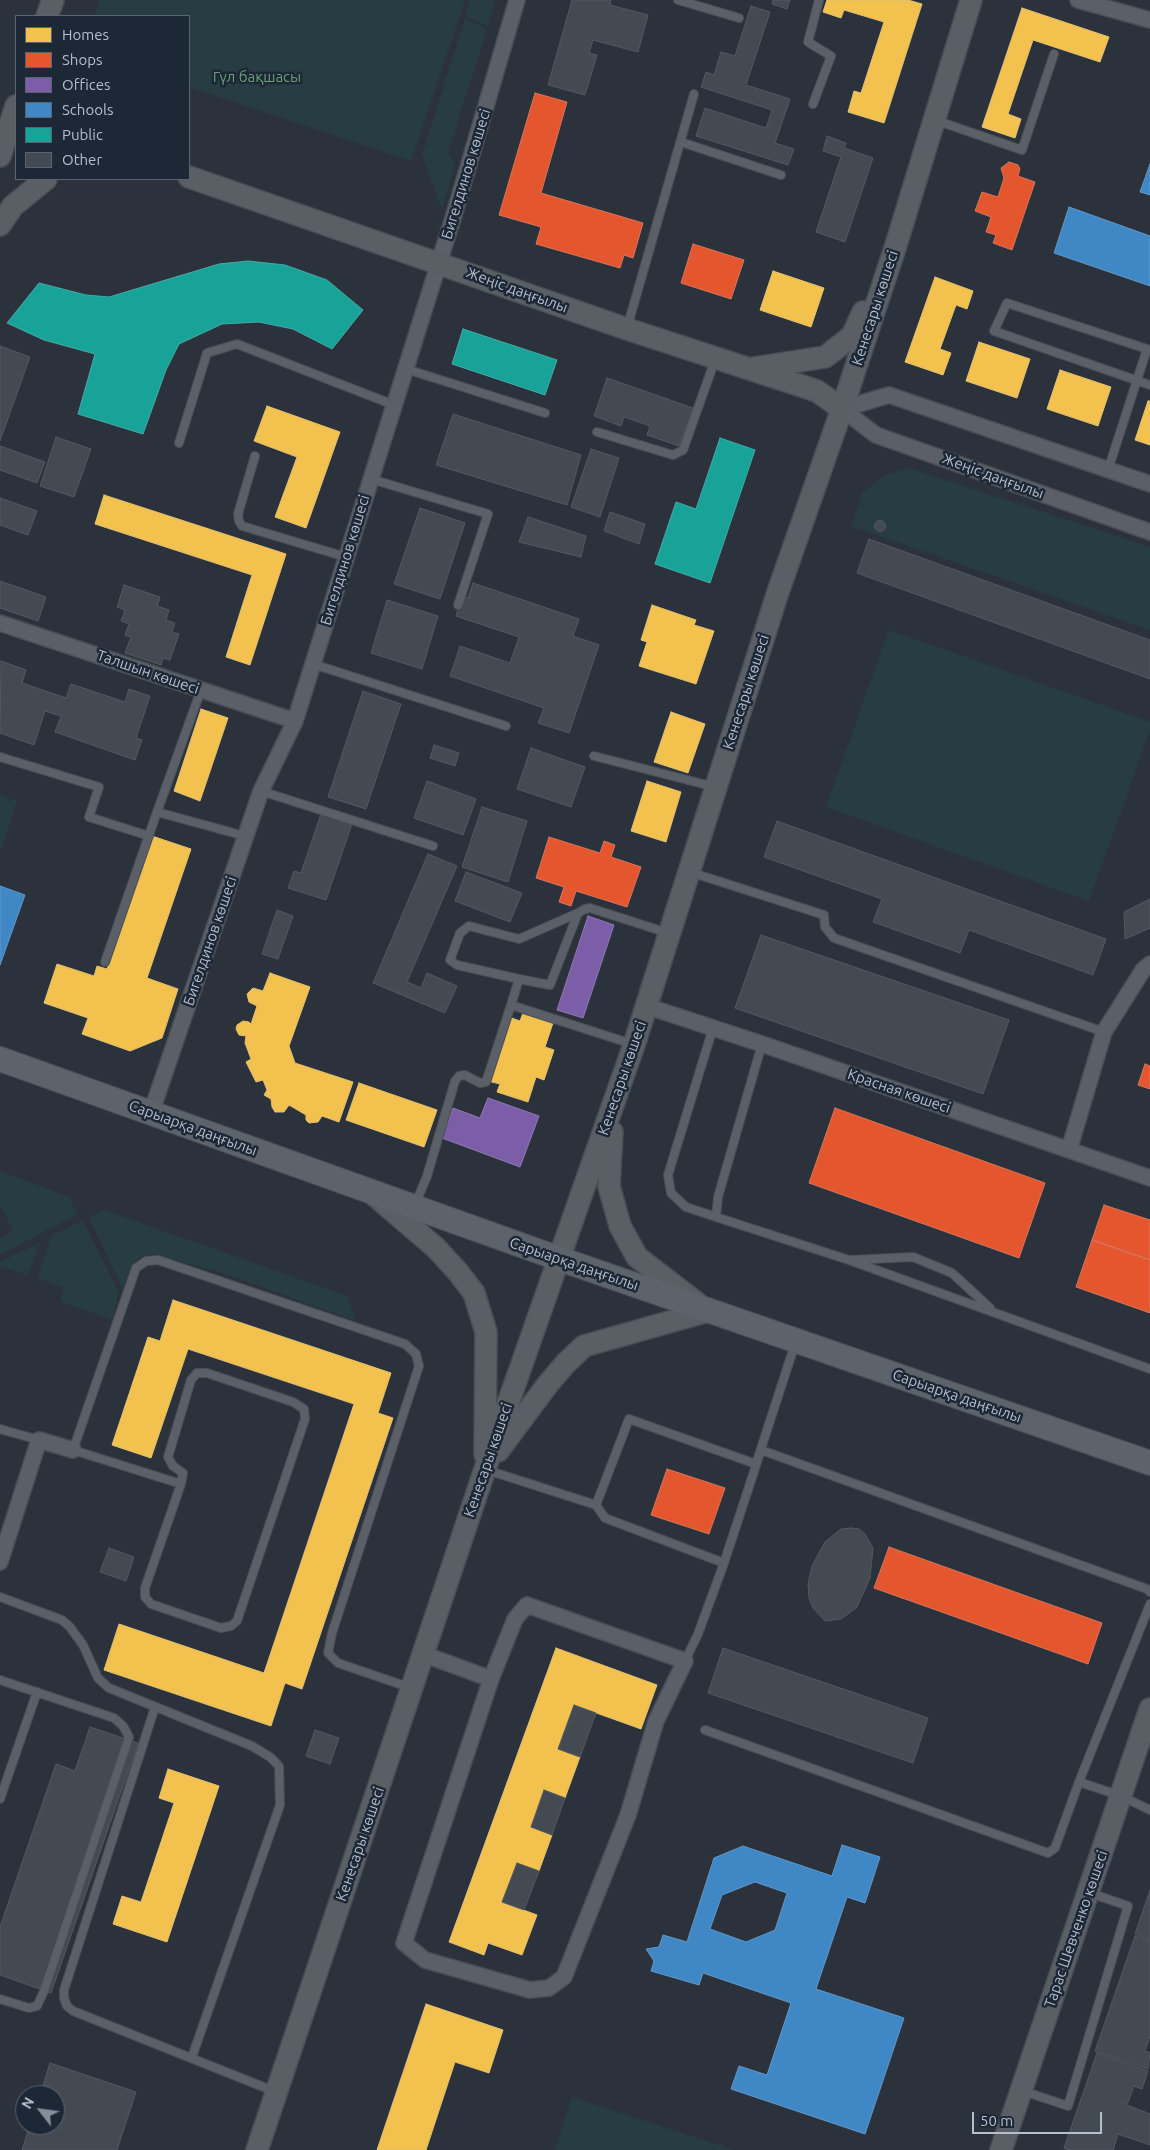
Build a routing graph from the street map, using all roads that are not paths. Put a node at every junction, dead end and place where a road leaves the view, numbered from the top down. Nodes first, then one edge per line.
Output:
1 (53, 0) edge
2 (63, 0) edge
3 (517, 0) edge
4 (678, 0) edge
5 (819, 0) edge
6 (971, 0) edge
7 (1078, 0) edge
8 (47, 15) edge
9 (63, 15) edge
10 (739, 18) dead end
11 (1150, 20) edge
12 (1054, 54) dead end
13 (694, 94) dead end
14 (812, 104) dead end
15 (12, 112) edge
16 (935, 120) junction
17 (681, 142) junction
18 (0, 156) edge
19 (781, 176) dead end
20 (190, 177) edge
21 (45, 180) edge
22 (0, 225) edge
23 (896, 245) junction
24 (439, 262) junction
25 (627, 329) junction
26 (1148, 349) edge
27 (716, 359) junction
28 (406, 369) junction
29 (749, 369) junction
30 (1138, 381) junction
31 (1150, 384) edge
32 (394, 406) junction
33 (842, 409) junction
34 (545, 413) dead end
35 (597, 432) dead end
36 (180, 443) dead end
37 (255, 456) dead end
38 (1108, 470) junction
39 (371, 479) junction
40 (1150, 484) edge
41 (1150, 532) edge
42 (346, 557) junction
43 (458, 605) dead end
44 (0, 623) edge
45 (313, 664) junction
46 (201, 690) junction
47 (295, 721) junction
48 (506, 726) dead end
49 (594, 756) dead end
50 (0, 757) edge
51 (716, 788) junction
52 (261, 791) junction
53 (157, 812) junction
54 (149, 836) junction
55 (245, 836) junction
56 (433, 846) dead end
57 (688, 872) junction
58 (578, 913) junction
59 (670, 934) junction
60 (105, 962) dead end
61 (1150, 964) edge
62 (519, 979) junction
63 (510, 1005) junction
64 (646, 1006) junction
65 (713, 1028) junction
66 (1104, 1032) junction
67 (762, 1044) junction
68 (634, 1045) junction
69 (0, 1058) edge
70 (614, 1102) junction
71 (151, 1113) junction
72 (1068, 1150) junction
73 (1150, 1178) edge
74 (369, 1191) junction
75 (415, 1207) junction
76 (716, 1217) junction
77 (560, 1259) junction
78 (849, 1260) junction
79 (708, 1311) junction
80 (993, 1312) junction
81 (797, 1341) junction
82 (1150, 1368) edge
83 (0, 1428) edge
84 (39, 1440) junction
85 (73, 1450) junction
86 (761, 1450) junction
87 (1150, 1463) edge
88 (485, 1469) junction
89 (181, 1484) junction
90 (596, 1505) junction
91 (0, 1562) edge
92 (724, 1563) junction
93 (1150, 1592) edge
94 (0, 1597) edge
95 (1150, 1604) edge
96 (423, 1654) junction
97 (685, 1661) junction
98 (491, 1679) junction
99 (0, 1680) edge
100 (412, 1688) junction
101 (37, 1692) junction
102 (155, 1707) junction
103 (1150, 1709) edge
104 (705, 1730) dead end
105 (1078, 1782) junction
106 (1121, 1796) junction
107 (0, 1799) edge
108 (1150, 1810) edge
109 (1088, 1892) junction
110 (0, 1999) edge
111 (192, 2057) junction
112 (1021, 2090) junction
113 (276, 2092) junction
114 (257, 2150) edge
115 (1001, 2150) edge

1 - 8 main road
2 - 9 main road
3 - 24 street, Бигелдинов көшесі
4 - 10 lane
5 - 14 lane
6 - 16 main road, Кенесары көшесі
7 - 11 street
12 - 16 lane
13 - 17 lane
15 - 18 main road
16 - 23 main road, Кенесары көшесі
17 - 19 lane
17 - 25 lane
20 - 24 main road, Жеңіс даңғылы
21 - 22 main road
23 - 29 main road
23 - 33 main road, Кенесары көшесі
24 - 25 main road, Жеңіс даңғылы
24 - 28 street, Бигелдинов көшесі
25 - 27 main road, Жеңіс даңғылы
26 - 30 lane
26 - 30 lane
27 - 29 main road, Жеңіс даңғылы
27 - 35 lane
28 - 32 street, Бигелдинов көшесі
28 - 34 lane
29 - 33 main road, Жеңіс даңғылы
30 - 31 lane
30 - 38 lane
32 - 36 lane
32 - 39 street, Бигелдинов көшесі
33 - 38 street
33 - 41 street, Жеңіс даңғылы
33 - 51 main road, Кенесары көшесі
37 - 42 lane
38 - 40 street
39 - 42 street, Бигелдинов көшесі
39 - 43 lane
42 - 45 street, Бигелдинов көшесі
44 - 46 street, Талшын көшесі
45 - 47 street, Бигелдинов көшесі
45 - 48 lane
46 - 47 street, Талшын көшесі
46 - 53 lane
47 - 52 street, Бигелдинов көшесі
49 - 51 lane
50 - 54 lane
51 - 57 main road, Кенесары көшесі
52 - 55 street, Бигелдинов көшесі
52 - 56 lane
53 - 54 lane
53 - 55 lane
54 - 60 lane
55 - 71 street, Бигелдинов көшесі
57 - 59 main road, Кенесары көшесі
57 - 66 lane
58 - 59 lane
58 - 62 lane
58 - 62 lane
59 - 64 main road, Кенесары көшесі
61 - 66 street
62 - 63 lane
63 - 68 lane
63 - 75 lane
64 - 65 street, Красная көшесі
64 - 68 main road, Кенесары көшесі
65 - 67 street, Красная көшесі
65 - 76 lane
66 - 72 street
67 - 72 street, Красная көшесі
67 - 76 lane
68 - 70 main road, Кенесары көшесі
69 - 71 main road, Сарыарқа даңғылы
70 - 77 main road, Кенесары көшесі
70 - 79 main road
71 - 74 main road, Сарыарқа даңғылы
72 - 73 street, Красная көшесі
74 - 75 main road, Сарыарқа даңғылы
74 - 88 main road
75 - 77 main road, Сарыарқа даңғылы
76 - 78 lane
77 - 79 main road, Сарыарқа даңғылы
77 - 88 main road, Кенесары көшесі
78 - 80 lane
78 - 80 lane
79 - 81 main road, Сарыарқа даңғылы
79 - 88 main road
80 - 82 lane
81 - 86 lane
81 - 87 main road, Сарыарқа даңғылы
83 - 84 lane
84 - 85 street
84 - 91 street
85 - 89 lane
85 - 100 lane
86 - 90 lane
86 - 92 lane
86 - 93 lane
88 - 90 lane
88 - 96 main road, Кенесары көшесі
89 - 89 lane
90 - 92 lane
92 - 97 lane
94 - 102 lane
95 - 105 lane
96 - 98 street
96 - 100 main road, Кенесары көшесі
97 - 98 street
97 - 98 street
99 - 101 lane
100 - 113 main road, Кенесары көшесі
101 - 107 lane
101 - 110 lane
102 - 111 lane
102 - 111 lane
103 - 106 main road, Тарас Шевченко көшесі
104 - 105 lane
105 - 106 lane
106 - 108 lane
106 - 109 main road, Тарас Шевченко көшесі
109 - 112 main road, Тарас Шевченко көшесі
109 - 112 lane
111 - 113 lane
112 - 115 main road, Тарас Шевченко көшесі
113 - 114 main road, Кенесары көшесі

